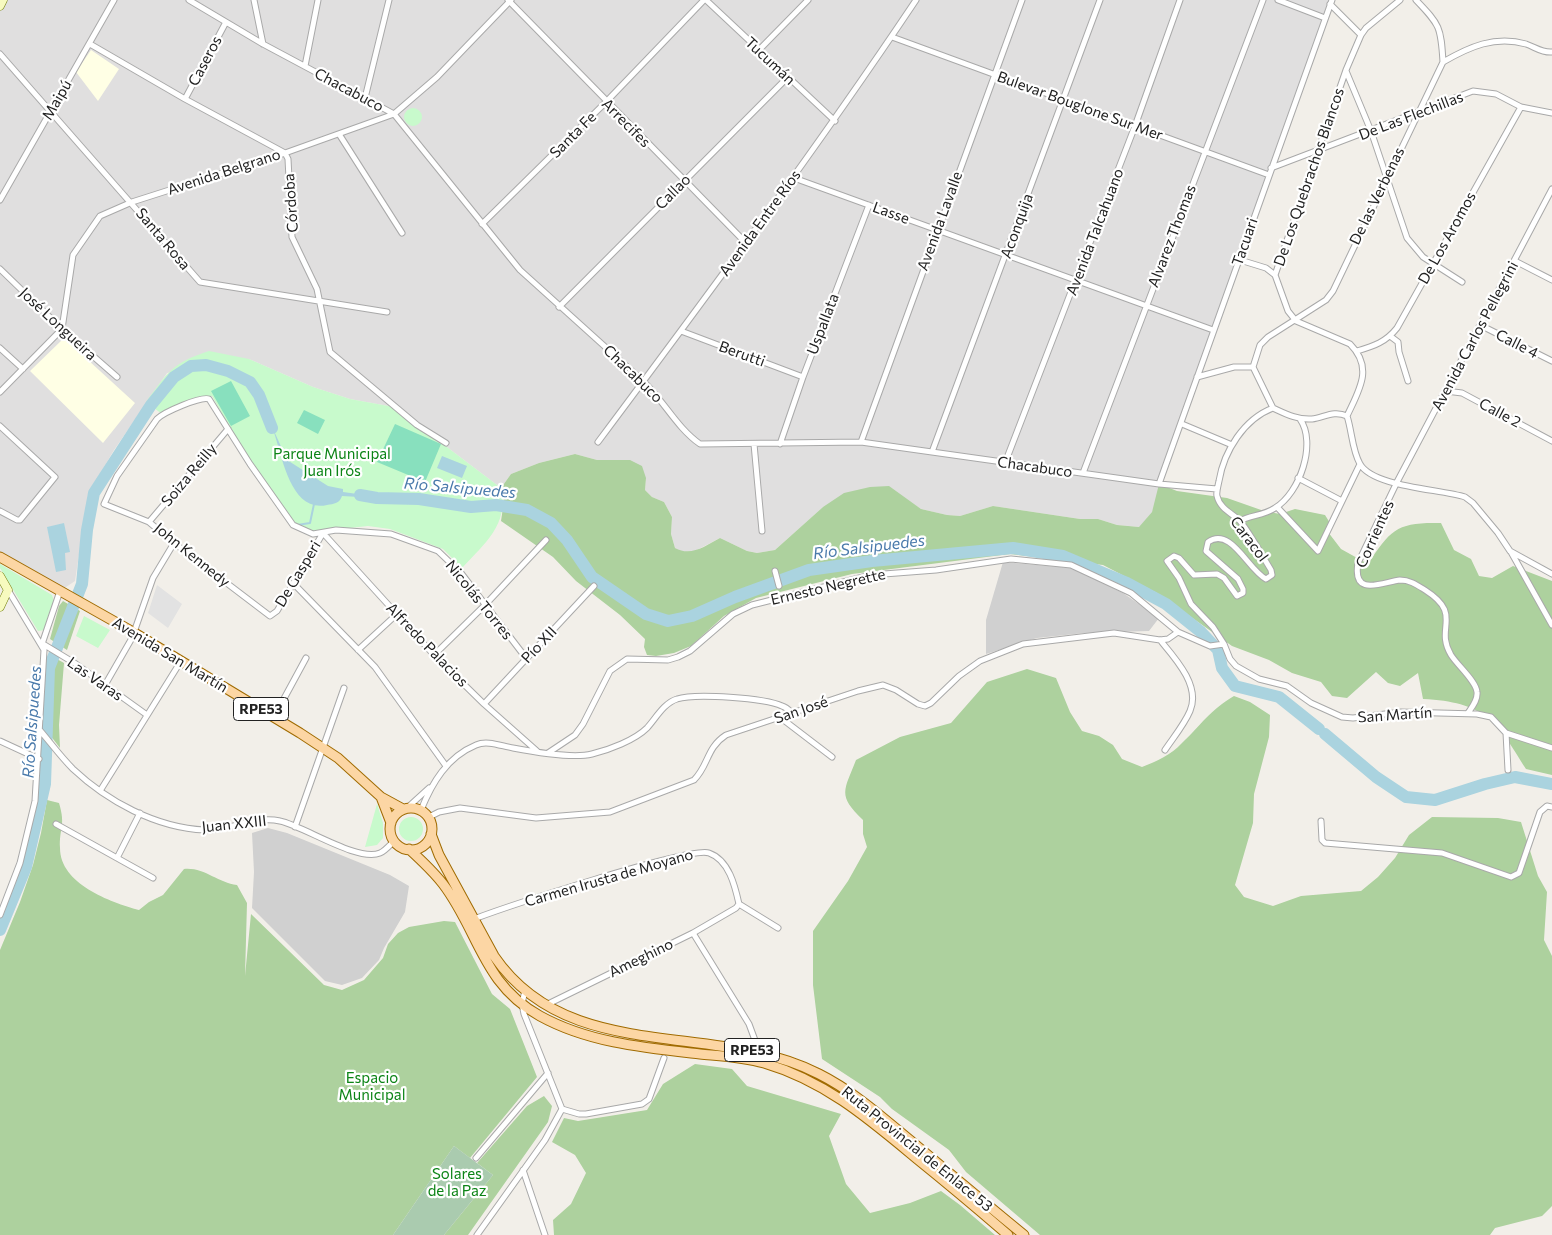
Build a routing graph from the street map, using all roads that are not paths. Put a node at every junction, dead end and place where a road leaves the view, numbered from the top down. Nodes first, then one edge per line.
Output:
1 (3, 0) edge
2 (114, 0) edge
3 (189, 0) edge
4 (254, 0) edge
5 (318, 0) edge
6 (389, 0) edge
7 (705, 0) edge
8 (808, 0) edge
9 (1022, 0) edge
10 (1100, 0) edge
11 (1180, 0) edge
12 (1263, 0) edge
13 (1278, 0) edge
14 (1400, 0) edge
15 (1416, 0) edge
16 (509, 1) edge
17 (915, 1) edge
18 (1331, 2) edge
19 (0, 6) edge
20 (1325, 18) junction
21 (226, 22) junction
22 (1361, 35) junction
23 (892, 37) junction
24 (90, 44) junction
25 (264, 44) junction
26 (759, 50) junction
27 (1552, 52) edge
28 (0, 54) edge
29 (1443, 62) junction
30 (305, 66) junction
31 (1346, 70) junction
32 (995, 74) junction
33 (788, 77) junction
34 (365, 98) junction
35 (185, 99) junction
36 (1063, 100) junction
37 (606, 102) junction
38 (1521, 107) junction
39 (51, 109) junction
40 (1417, 113) junction
41 (1552, 113) edge
42 (394, 114) junction
43 (834, 121) junction
44 (1135, 126) junction
45 (1371, 131) junction
46 (339, 134) junction
47 (1204, 151) junction
48 (1319, 152) junction
49 (285, 153) junction
50 (1271, 168) junction
51 (1269, 175) junction
52 (1386, 175) junction
53 (794, 178) junction
54 (684, 181) junction
55 (1551, 192) edge
56 (0, 200) edge
57 (132, 202) junction
58 (869, 205) junction
59 (482, 224) junction
60 (937, 230) junction
61 (402, 233) dead end
62 (746, 244) junction
63 (1006, 255) junction
64 (1240, 260) junction
65 (1515, 261) junction
66 (1432, 264) junction
67 (0, 269) edge
68 (1274, 275) junction
69 (1076, 280) junction
70 (1552, 280) edge
71 (1462, 282) dead end
72 (321, 302) junction
73 (1146, 305) junction
74 (559, 306) junction
75 (387, 312) dead end
76 (1296, 321) junction
77 (1482, 326) junction
78 (62, 329) junction
79 (1213, 330) junction
80 (681, 331) junction
81 (1390, 336) junction
82 (0, 348) edge
83 (1357, 351) junction
84 (1552, 361) edge
85 (1253, 367) junction
86 (23, 369) junction
87 (803, 376) junction
88 (117, 377) dead end
89 (1197, 377) junction
90 (643, 381) junction
91 (1408, 381) dead end
92 (1446, 391) junction
93 (0, 392) edge
94 (1273, 408) junction
95 (1347, 416) junction
96 (1300, 419) junction
97 (1182, 424) junction
98 (0, 426) edge
99 (228, 429) junction
100 (1552, 441) edge
101 (598, 442) dead end
102 (861, 442) junction
103 (446, 443) dead end
104 (754, 444) junction
105 (780, 444) junction
106 (1232, 445) junction
107 (932, 452) junction
108 (1005, 463) junction
109 (1360, 464) junction
110 (1083, 473) junction
111 (1298, 478) junction
112 (1397, 482) junction
113 (1159, 484) junction
114 (1218, 489) junction
115 (1342, 501) junction
116 (104, 504) joint
117 (1277, 507) junction
118 (0, 511) edge
119 (1240, 521) junction
120 (149, 522) junction
121 (762, 531) dead end
122 (322, 533) junction
123 (546, 540) dead end
124 (174, 543) junction
125 (1510, 551) junction
126 (0, 557) edge
127 (1552, 566) edge
128 (775, 571) dead end
129 (1550, 573) edge
130 (0, 576) edge
131 (293, 582) junction
132 (594, 586) dead end
133 (778, 586) dead end
134 (8, 590) junction
135 (60, 591) junction
136 (485, 605) junction
137 (0, 607) edge
138 (274, 614) joint
139 (396, 615) junction
140 (1552, 625) edge
141 (133, 632) junction
142 (1178, 632) junction
143 (1160, 640) junction
144 (42, 644) junction
145 (1224, 644) junction
146 (358, 650) junction
147 (434, 654) junction
148 (306, 658) dead end
149 (526, 658) junction
150 (181, 661) junction
151 (105, 685) junction
152 (344, 688) dead end
153 (484, 704) junction
154 (792, 713) junction
155 (1468, 713) junction
156 (147, 715) junction
157 (274, 717) junction
158 (781, 718) junction
159 (40, 730) junction
160 (1506, 733) junction
161 (0, 741) edge
162 (322, 747) junction
163 (1552, 748) edge
164 (1165, 750) dead end
165 (537, 751) junction
166 (548, 753) junction
167 (832, 756) dead end
168 (39, 759) junction
169 (446, 766) junction
170 (1508, 770) dead end
171 (432, 786) junction
172 (100, 791) junction
173 (381, 797) junction
174 (1552, 807) edge
175 (405, 809) junction
176 (421, 810) junction
177 (140, 813) junction
178 (429, 817) junction
179 (1321, 821) dead end
180 (391, 823) junction
181 (56, 824) dead end
182 (295, 827) junction
183 (431, 834) junction
184 (394, 841) junction
185 (409, 849) junction
186 (117, 858) junction
187 (153, 878) dead end
188 (738, 906) junction
189 (0, 915) edge
190 (469, 917) junction
191 (778, 928) dead end
192 (693, 933) junction
193 (525, 990) junction
194 (522, 1004) junction
195 (545, 1006) junction
196 (760, 1051) junction
197 (664, 1058) dead end
198 (548, 1072) junction
199 (562, 1108) junction
200 (476, 1158) dead end
201 (523, 1170) junction
202 (477, 1235) edge
203 (544, 1235) edge
204 (1008, 1235) edge
205 (1024, 1235) edge

1 - 19 street
2 - 24 street, Maipú
3 - 21 street, Chacabuco
4 - 25 street
5 - 30 street
6 - 34 street
7 - 26 street, Tucumán
7 - 37 street, Santa Fe
8 - 26 street
9 - 32 street, Avenida Lavalle
10 - 36 street, Aconquija
11 - 44 street, Avenida Talcahuano
12 - 47 street, Alvarez Thomas
13 - 20 street
14 - 22 street, De Los Quebrachos Blancos
15 - 29 street
16 - 37 street, Arrecifes
16 - 42 street, Avenida Belgrano
17 - 23 street, Avenida Entre Ríos
18 - 20 street, Tacuari
18 - 22 street
20 - 50 street, Tacuari
21 - 25 street, Chacabuco
21 - 35 street, Caseros
22 - 31 street, De Los Quebrachos Blancos
23 - 32 street, Bulevar Bouglone Sur Mer
23 - 43 street, Avenida Entre Ríos
24 - 35 street, Córdoba
24 - 39 street, Maipú
25 - 30 street, Chacabuco
26 - 33 street, Tucumán
27 - 29 street
28 - 39 street, Santa Rosa
29 - 40 street, De las Verbenas
30 - 34 street, Chacabuco
31 - 45 street
31 - 48 street, De Los Quebrachos Blancos
32 - 36 street, Bulevar Bouglone Sur Mer
32 - 60 street, Avenida Lavalle
33 - 43 street, Tucumán
33 - 54 street, Callao
34 - 42 street, Chacabuco
35 - 49 street, Córdoba
36 - 44 street, Bulevar Bouglone Sur Mer
36 - 63 street, Aconquija
37 - 54 street, Arrecifes
37 - 59 street, Santa Fe
38 - 40 street, De Las Flechillas
38 - 41 street, De Las Flechillas
38 - 66 street, De Los Aromos
39 - 56 street, Maipú
39 - 57 street, Santa Rosa
40 - 45 street, De Las Flechillas
40 - 52 street, De las Verbenas
42 - 46 street, Avenida Belgrano
42 - 59 street, Chacabuco
43 - 53 street, Avenida Entre Ríos
44 - 47 street, Bulevar Bouglone Sur Mer
44 - 69 street, Avenida Talcahuano
45 - 48 street, De Las Flechillas
45 - 52 street
46 - 49 street, Avenida Belgrano
46 - 61 street
47 - 51 street, Bulevar Bouglone Sur Mer
47 - 73 street, Alvarez Thomas
48 - 50 street, De Las Flechillas
48 - 68 street, De Los Quebrachos Blancos
49 - 57 street, Avenida Belgrano
49 - 72 street, Córdoba
50 - 51 street, Tacuari
51 - 64 street, Tacuari
52 - 66 street
52 - 76 street, De las Verbenas
53 - 58 street, Lasse
53 - 62 street, Avenida Entre Ríos
54 - 62 street, Arrecifes
54 - 74 street, Callao
55 - 65 street, Avenida Carlos Pellegrini
57 - 72 street, Santa Rosa
57 - 78 street, Avenida Belgrano
58 - 60 street, Lasse
58 - 87 street, Uspallata
59 - 74 street, Chacabuco
60 - 63 street, Lasse
60 - 102 street, Avenida Lavalle
62 - 80 street, Avenida Entre Ríos
63 - 69 street, Lasse
63 - 107 street, Aconquija
64 - 68 street
64 - 79 street, Tacuari
65 - 70 street
65 - 77 street, Avenida Carlos Pellegrini
66 - 71 street
66 - 81 street, De Los Aromos
67 - 78 street, José Longueira
68 - 76 street, De Los Quebrachos Blancos
69 - 73 street, Lasse
69 - 108 street, Avenida Talcahuano
72 - 75 street, Santa Rosa
72 - 103 street, Córdoba
73 - 79 street, Lasse
73 - 110 street, Alvarez Thomas
74 - 90 street, Chacabuco
76 - 83 street
76 - 85 street, De las Verbenas
77 - 84 street, Calle 4
77 - 92 street, Avenida Carlos Pellegrini
78 - 86 street
78 - 88 street, José Longueira
79 - 89 street, Tacuari
80 - 87 street, Berutti
80 - 90 street, Avenida Entre Ríos
81 - 83 street
81 - 91 street
82 - 86 street
83 - 95 street
85 - 89 street
85 - 94 street
86 - 93 street
87 - 105 street, Uspallata
89 - 97 street, Tacuari
90 - 101 street, Avenida Entre Ríos
90 - 104 street, Chacabuco
92 - 100 street, Calle 2
92 - 112 street, Avenida Carlos Pellegrini
94 - 96 street
94 - 106 street
95 - 96 street
95 - 109 street
96 - 111 street
97 - 106 street
97 - 113 street, Tacuari
98 - 118 street
99 - 116 street, Nicolás Torres
99 - 120 street, Soiza Reilly
99 - 122 street, Nicolás Torres
102 - 105 street, Chacabuco
102 - 107 street, Chacabuco
104 - 105 street, Chacabuco
104 - 121 street
106 - 114 street
107 - 108 street, Chacabuco
108 - 110 street, Chacabuco
109 - 112 street
109 - 115 street
110 - 113 street, Chacabuco
111 - 115 street
111 - 117 street
112 - 125 street
112 - 155 street, Corrientes
113 - 114 street, Chacabuco
114 - 119 street, Caracol
115 - 117 street
116 - 120 street, John Kennedy
117 - 119 street
119 - 145 street, Caracol
120 - 124 street, John Kennedy
122 - 131 street, De Gasperi
122 - 136 street, Nicolás Torres
122 - 139 street, Alfredo Palacios
123 - 136 street
124 - 138 street, John Kennedy
124 - 141 street
125 - 129 street
125 - 140 street
126 - 135 main road, Avenida San Martín / RPE53
127 - 129 street
128 - 133 street
130 - 134 street
131 - 138 street, De Gasperi
131 - 146 street
132 - 149 street, Pío XII
134 - 137 street
134 - 144 street
135 - 141 main road, Avenida San Martín / RPE53
135 - 144 street
136 - 147 street
136 - 149 street, Nicolás Torres
139 - 146 street
139 - 147 street, Alfredo Palacios
141 - 150 main road, Avenida San Martín / RPE53
141 - 151 street
142 - 143 street
142 - 145 street, Ernesto Negrette
142 - 166 street, Ernesto Negrette
143 - 154 street, San José
143 - 164 street
144 - 151 street, Las Varas
144 - 159 street
145 - 155 street, San Martín
146 - 169 street
147 - 153 street, Alfredo Palacios
148 - 157 street
149 - 153 street, Pío XII
150 - 156 street
150 - 157 main road, Avenida San Martín / RPE53
151 - 156 street, Las Varas
152 - 162 street
153 - 165 street, Alfredo Palacios
154 - 158 street, San José
154 - 166 street
155 - 160 street, San Martín
156 - 172 street
157 - 162 main road, Avenida San Martín / RPE53
158 - 167 street
158 - 178 street, San José
159 - 168 street
159 - 172 street, Juan XXIII
160 - 163 street, San Martín
160 - 170 street
161 - 168 street
162 - 173 main road, Avenida San Martín / RPE53
162 - 182 street
165 - 166 street
165 - 169 street
168 - 189 street
169 - 171 street
171 - 175 street
171 - 176 street
172 - 177 street, Juan XXIII
173 - 175 main road, Avenida San Martín / RPE53
173 - 180 main road, Avenida San Martín / RPE53
174 - 179 street
175 - 176 main road, RPE53
175 - 180 main road
176 - 178 main road
177 - 182 street, Juan XXIII
177 - 186 street
178 - 183 main road, RPE53
180 - 184 main road, RPE53
181 - 186 street
182 - 184 street, Juan XXIII
183 - 185 main road
183 - 190 main road, Ruta Provincial de Enlace 53 / RPE53
184 - 185 main road, RPE53
185 - 190 main road, Ruta Provincial de Enlace 53 / RPE53
186 - 187 street
188 - 190 street, Carmen Irusta de Moyano
188 - 191 street
188 - 192 street, Ameghino
190 - 193 main road, Ruta Provincial de Enlace 53 / RPE53
190 - 194 main road, Ruta Provincial de Enlace 53 / RPE53
192 - 195 street, Ameghino
192 - 196 street
193 - 194 street
193 - 195 main road, Ruta Provincial de Enlace 53 / RPE53
194 - 198 street
194 - 204 main road, Ruta Provincial de Enlace 53 / RPE53
195 - 196 main road, Ruta Provincial de Enlace 53 / RPE53
196 - 205 main road, Ruta Provincial de Enlace 53 / RPE53
197 - 199 street
198 - 199 street
198 - 200 street
199 - 201 street
201 - 202 street
201 - 203 street

